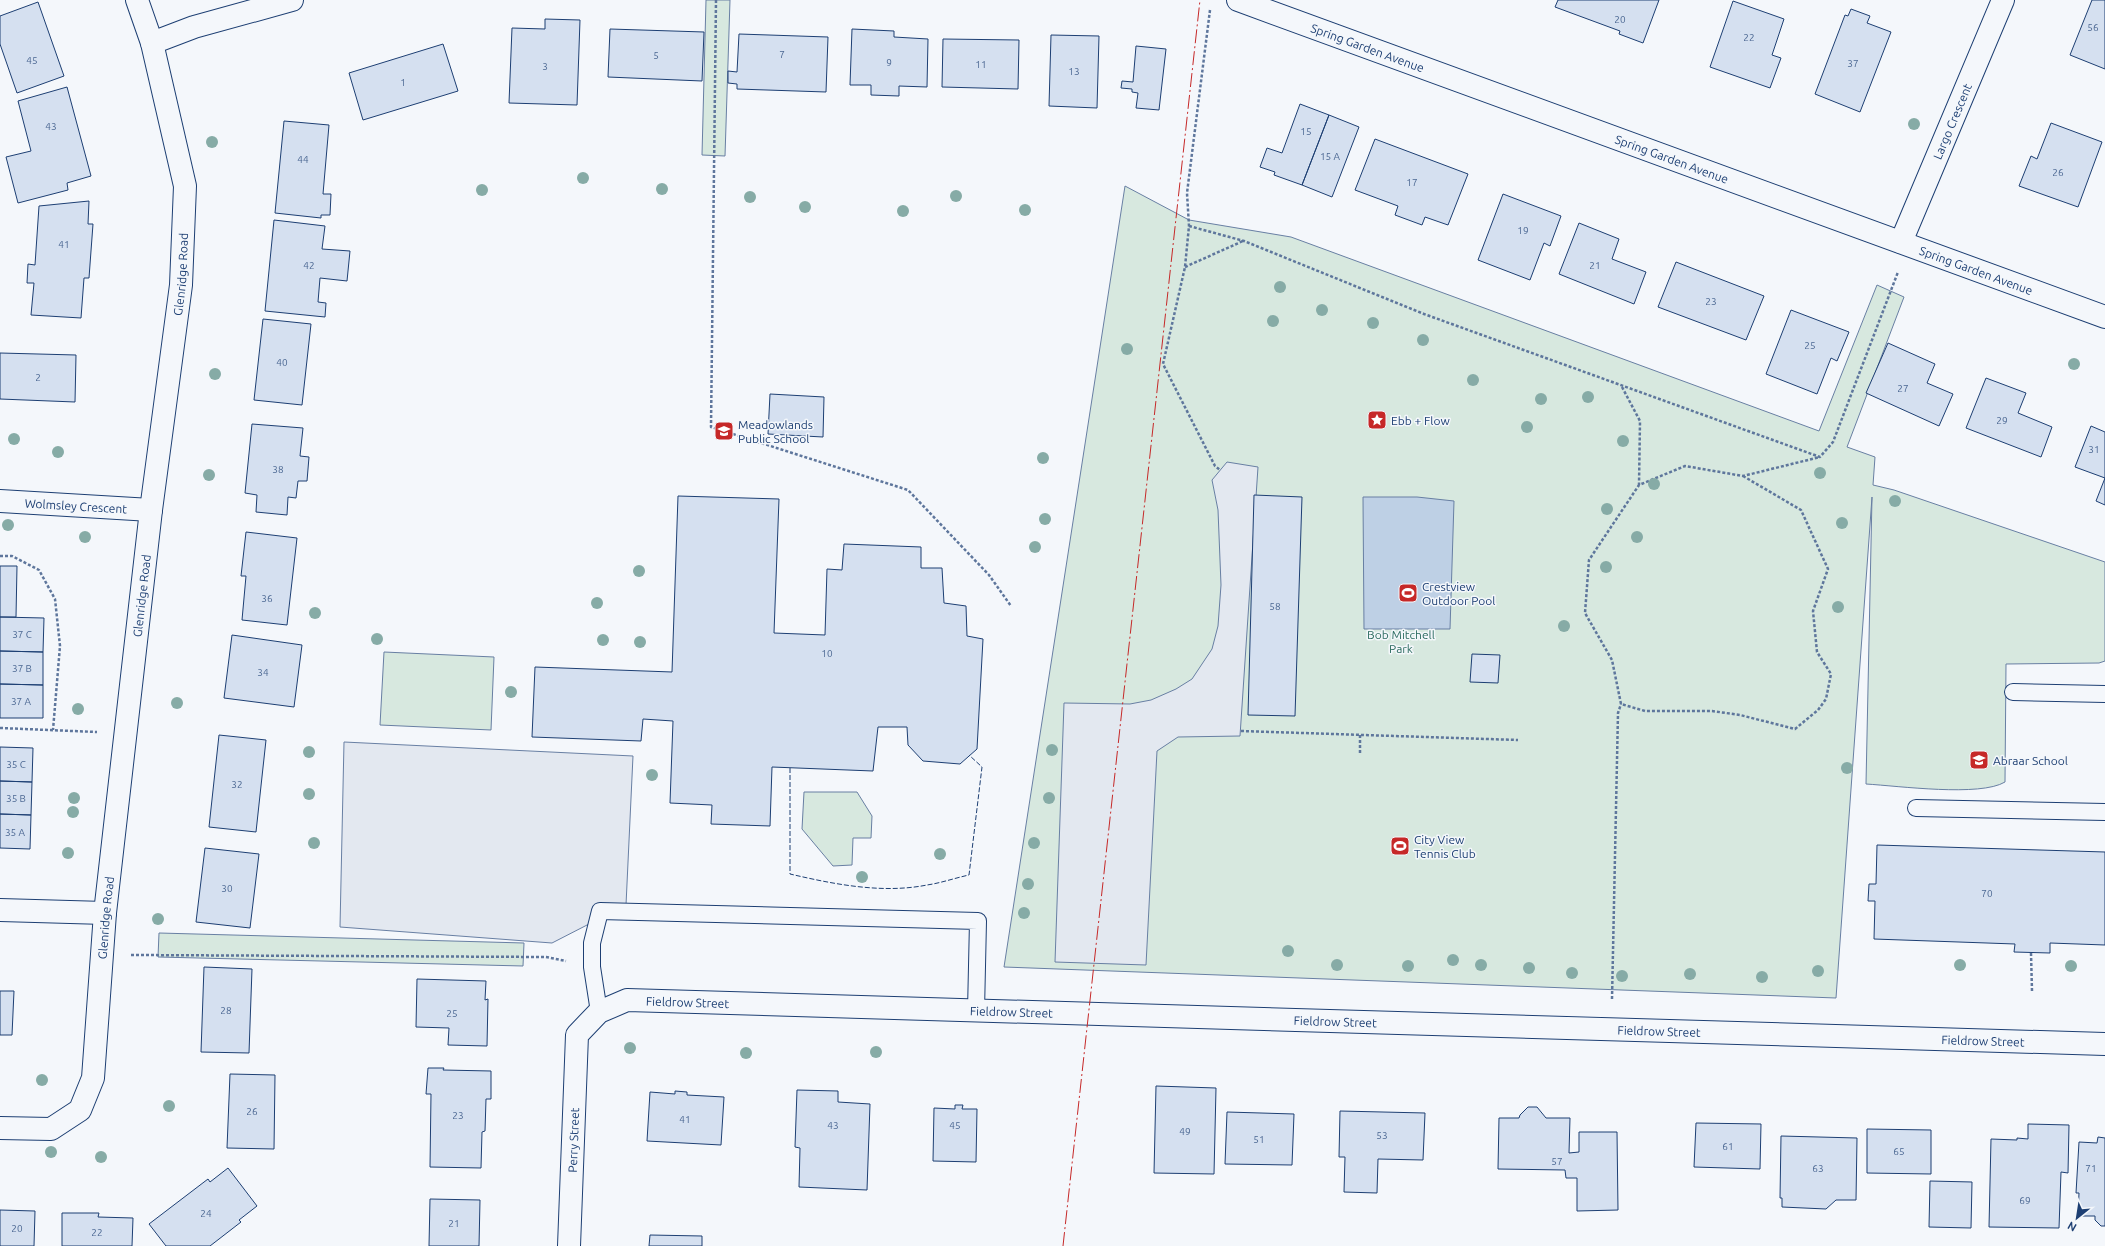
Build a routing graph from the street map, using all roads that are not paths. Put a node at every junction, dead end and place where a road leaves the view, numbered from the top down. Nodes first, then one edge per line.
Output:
1 (137, 0) edge
2 (292, 0) edge
3 (1238, 0) edge
4 (2003, 0) edge
5 (152, 43) junction
6 (1901, 242) junction
7 (2105, 317) edge
8 (0, 501) edge
9 (151, 510) junction
10 (2013, 692) dead end
11 (2105, 694) edge
12 (1916, 808) dead end
13 (2105, 812) edge
14 (0, 910) edge
15 (105, 913) junction
16 (976, 1011) junction
17 (599, 1012) junction
18 (577, 1035) joint
19 (2105, 1044) edge
20 (0, 1128) edge
21 (569, 1246) edge

1 - 5 street, Glenridge Road
2 - 5 street
3 - 6 street, Spring Garden Avenue
4 - 6 street, Largo Crescent
5 - 9 street, Glenridge Road
6 - 7 street, Spring Garden Avenue
8 - 9 street, Wolmsley Crescent
9 - 15 street, Glenridge Road
10 - 11 lane
12 - 13 lane
14 - 15 street
15 - 20 street, Glenridge Road
16 - 17 street, Fieldrow Street
16 - 17 lane
16 - 19 street, Fieldrow Street
17 - 18 street, Fieldrow Street
18 - 21 street, Perry Street

